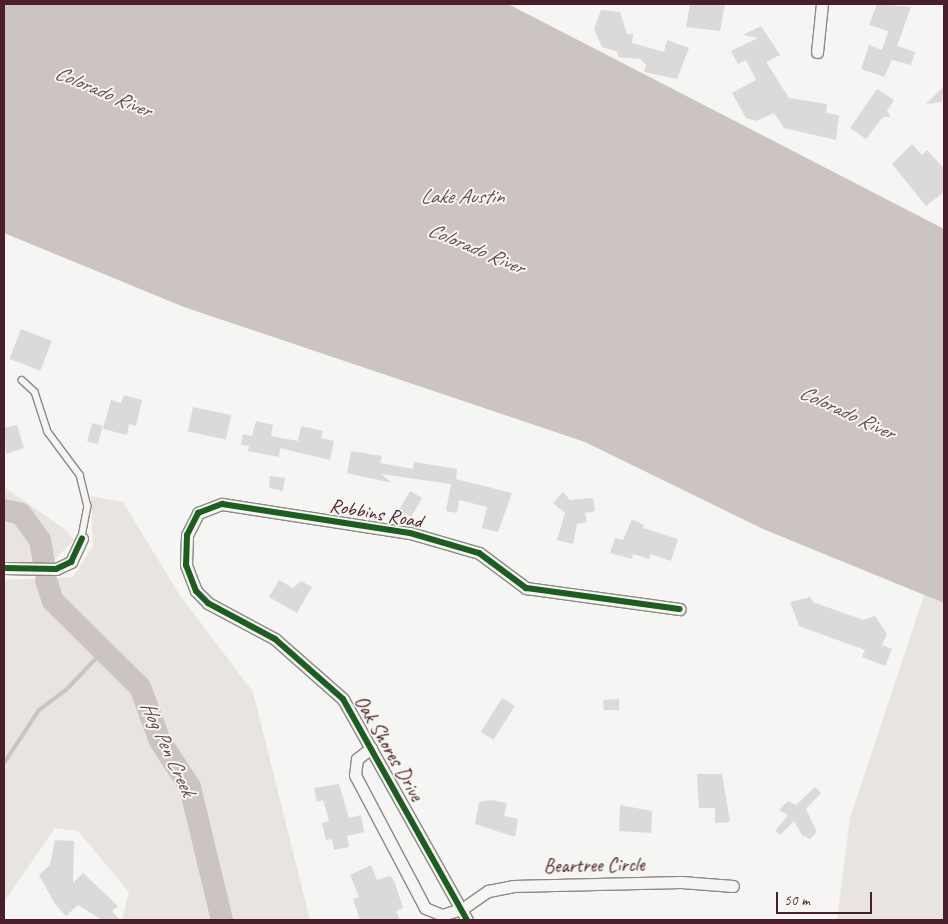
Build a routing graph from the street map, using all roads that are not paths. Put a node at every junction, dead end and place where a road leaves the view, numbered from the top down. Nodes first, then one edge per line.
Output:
1 (822, 4) edge
2 (817, 52) dead end
3 (22, 380) dead end
4 (187, 534) joint
5 (82, 538) joint
6 (4, 568) edge
7 (680, 609) dead end
8 (371, 748) junction
9 (733, 886) dead end
10 (462, 909) junction
11 (467, 920) edge

1 - 2 street
3 - 5 lane
4 - 7 street, Robbins Road
4 - 8 street, Oak Shores Drive
5 - 6 street
8 - 10 street, Oak Shores Drive
8 - 10 street
9 - 10 street, Beartree Circle
10 - 11 street, Oak Shores Drive

